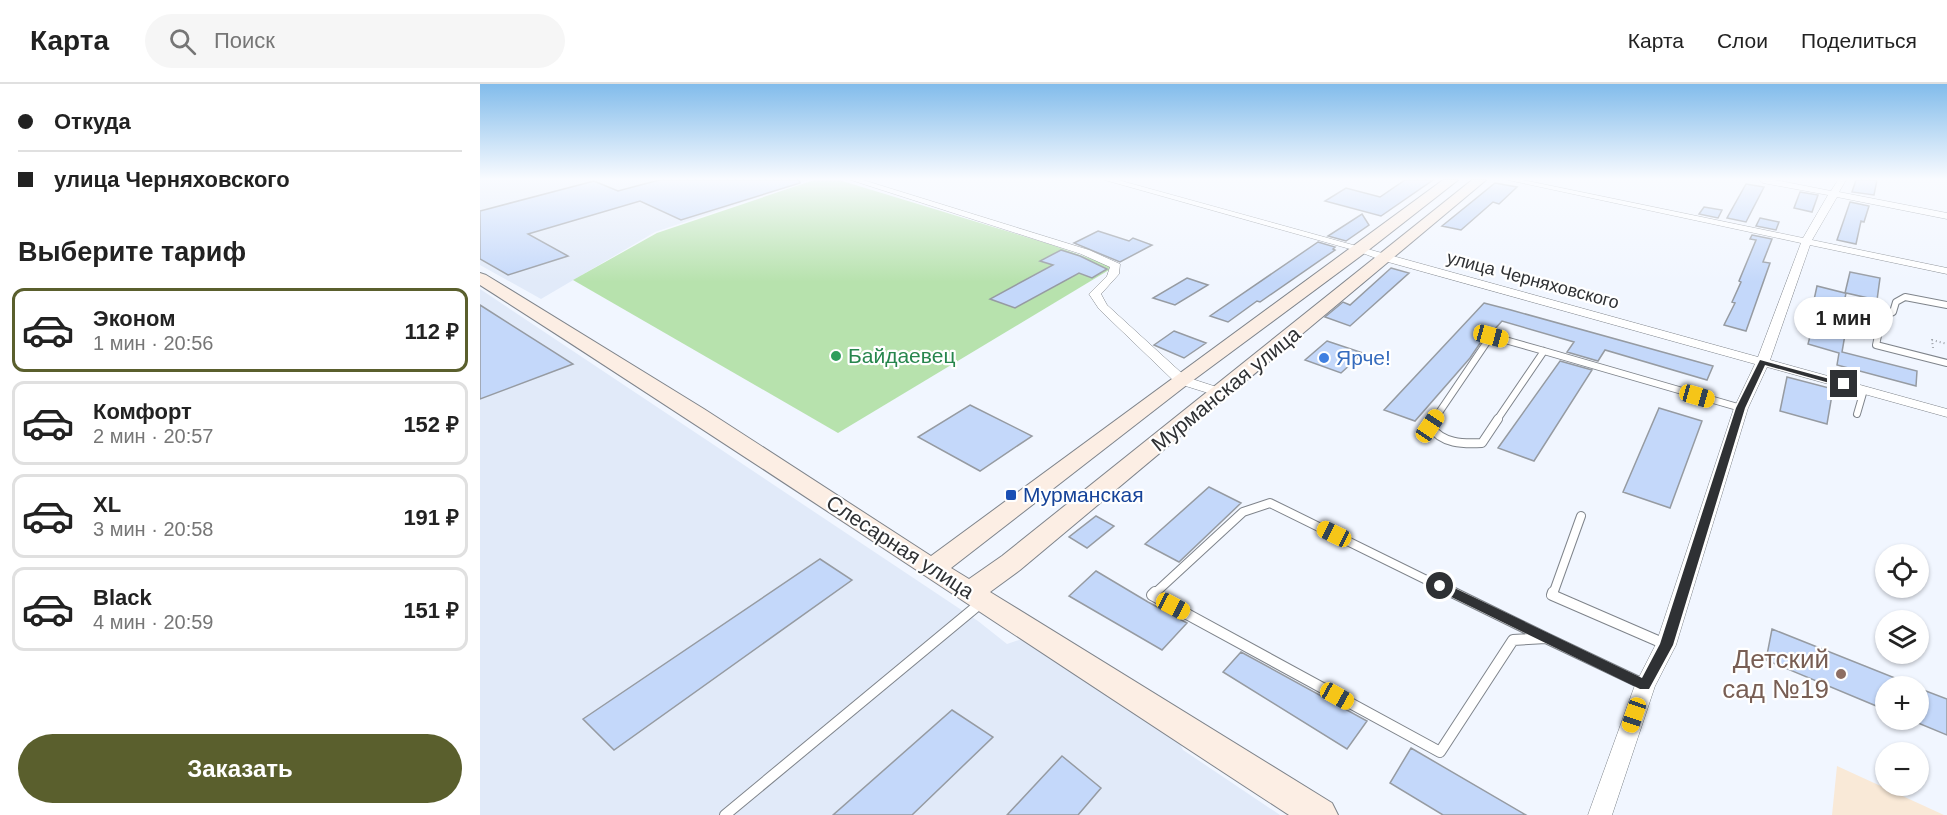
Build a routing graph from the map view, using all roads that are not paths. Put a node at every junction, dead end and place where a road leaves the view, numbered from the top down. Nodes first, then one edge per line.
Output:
1 (964, 214) edge
2 (1237, 214) edge
3 (1407, 214) edge
4 (1438, 214) edge
5 (1688, 214) edge
6 (1822, 214) edge
7 (1807, 240) junction
8 (1361, 249) junction
9 (1385, 258) junction
10 (1947, 271) edge
11 (480, 278) edge
12 (1947, 305) edge
13 (1544, 351) junction
14 (1763, 362) junction
15 (1947, 363) edge
16 (1181, 380) junction
17 (1864, 390) junction
18 (1221, 393) junction
19 (1741, 408) junction
20 (1947, 413) edge
21 (1857, 414) dead end
22 (1581, 516) dead end
23 (932, 569) junction
24 (976, 597) junction
25 (1546, 638) junction
26 (1666, 645) junction
27 (1645, 685) junction
28 (725, 815) edge
29 (1320, 815) edge
30 (1600, 815) edge

1 - 16 street
2 - 8 street, улица Черняховского
3 - 8 main road, Мурманская улица
4 - 9 main road, Мурманская улица
5 - 7 street
6 - 7 street
7 - 10 street
7 - 14 street
8 - 9 street, улица Черняховского
8 - 16 main road, Мурманская улица
9 - 14 street, улица Черняховского
9 - 18 main road, Мурманская улица
11 - 23 main road, Слесарная улица
12 - 15 lane
13 - 13 lane
13 - 19 lane
14 - 17 street, улица Черняховского
14 - 19 street
16 - 18 street
16 - 23 main road, Мурманская улица
17 - 20 street, улица Черняховского
17 - 21 lane
18 - 24 main road, Мурманская улица
19 - 26 street
22 - 26 lane
23 - 24 main road, Слесарная улица
24 - 28 lane
24 - 29 main road, Слесарная улица
25 - 25 lane
25 - 27 lane
26 - 27 street
27 - 30 street

